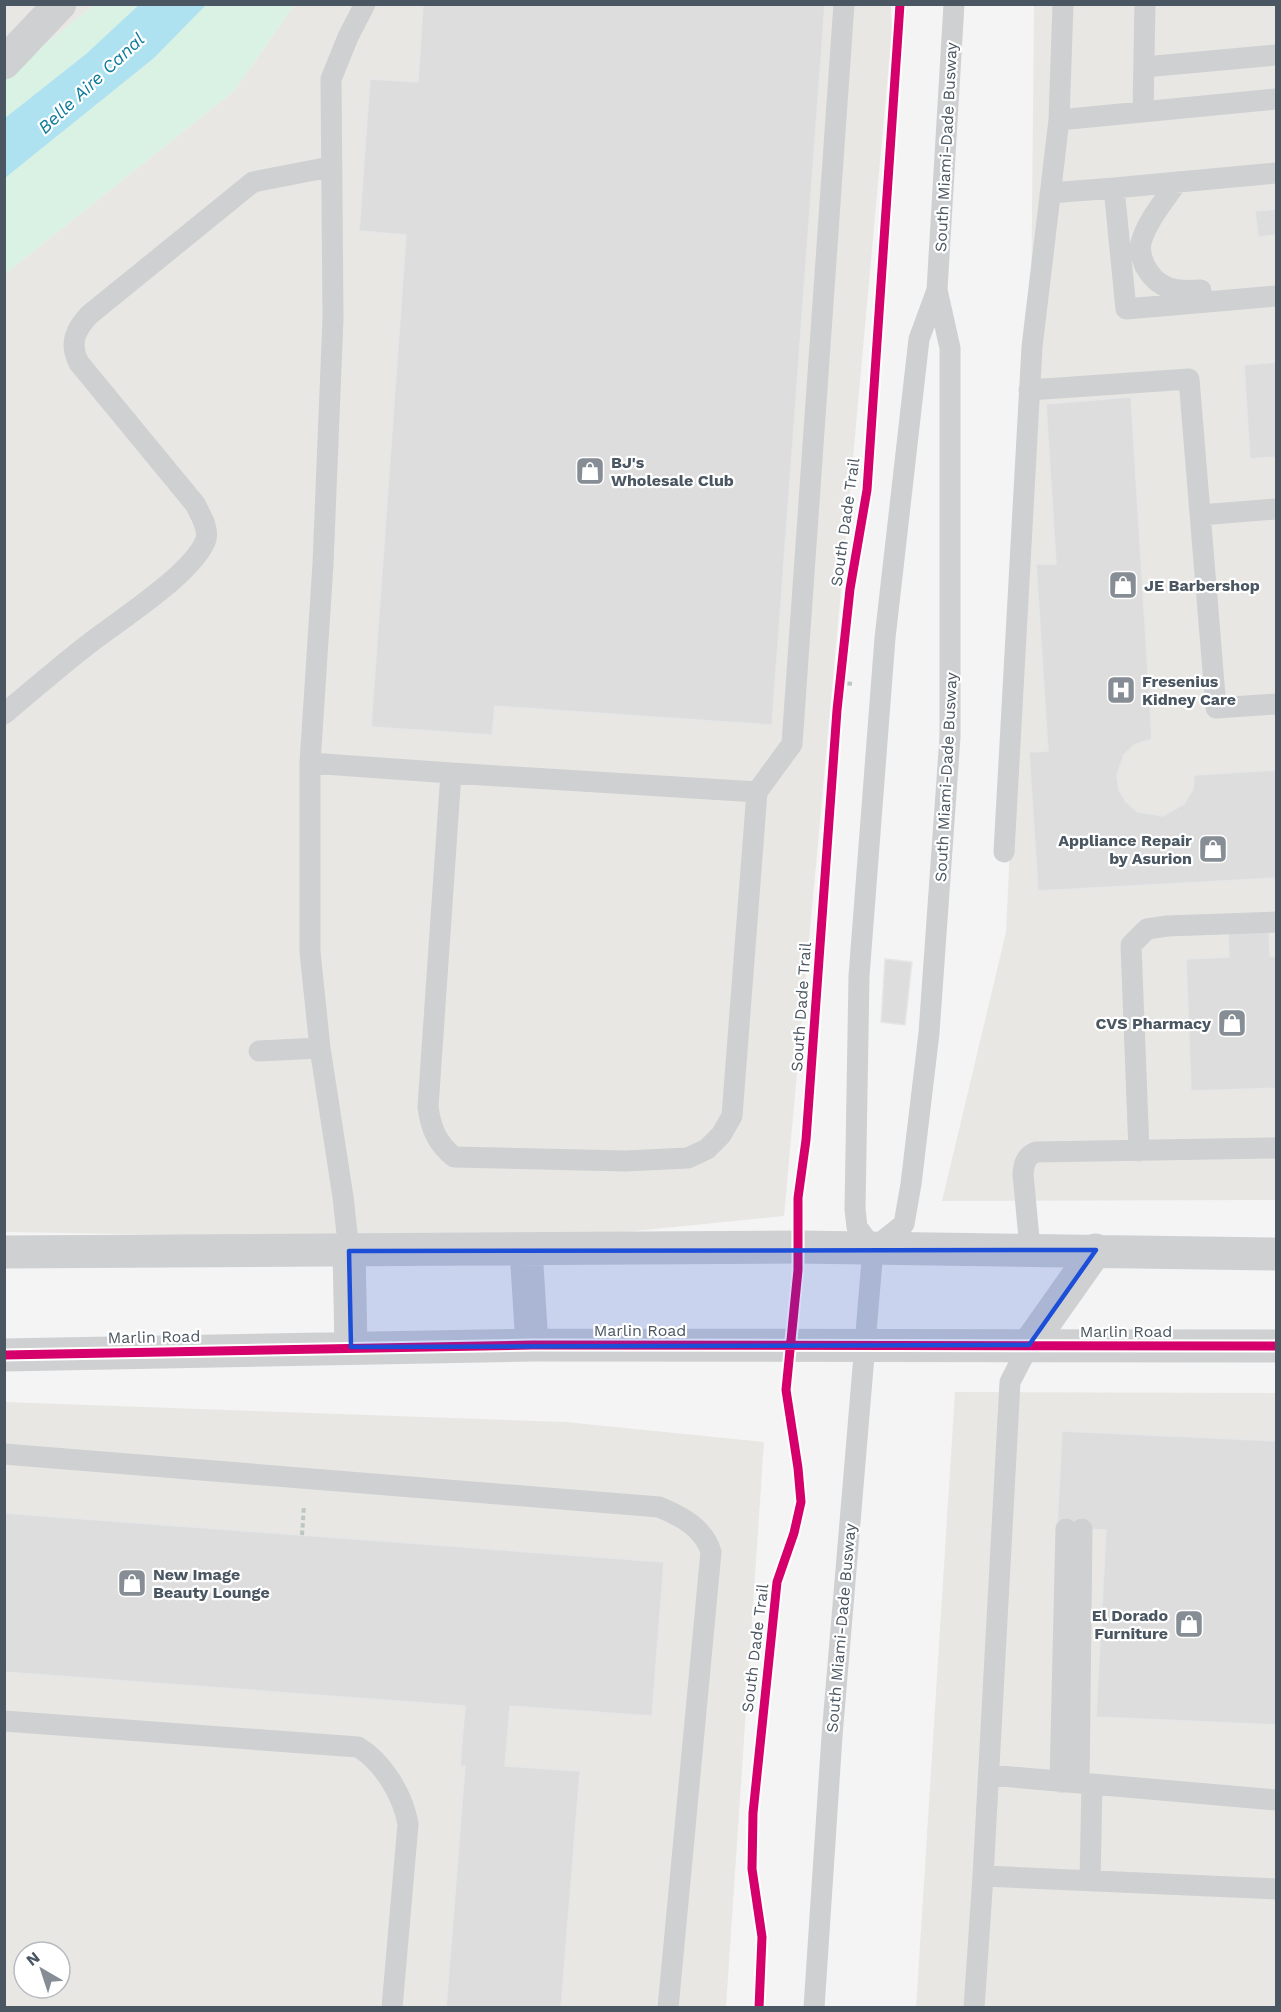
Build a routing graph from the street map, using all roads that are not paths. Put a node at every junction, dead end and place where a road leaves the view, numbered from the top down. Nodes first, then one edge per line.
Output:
1 (60, 4) edge
2 (365, 4) edge
3 (844, 4) edge
4 (954, 4) edge
5 (1063, 4) edge
6 (1145, 4) edge
7 (1276, 55) edge
8 (4, 63) edge
9 (1144, 67) junction
10 (1276, 99) edge
11 (1143, 110) junction
12 (1059, 120) junction
13 (330, 167) junction
14 (1276, 172) edge
15 (1177, 182) junction
16 (1114, 188) junction
17 (1050, 193) junction
18 (1276, 282) edge
19 (938, 290) junction
20 (1276, 296) edge
21 (1029, 390) junction
22 (1276, 509) edge
23 (1200, 514) junction
24 (1276, 704) edge
25 (4, 714) edge
26 (310, 763) junction
27 (451, 773) junction
28 (757, 792) junction
29 (1004, 852) dead end
30 (1276, 922) edge
31 (320, 1048) junction
32 (259, 1051) dead end
33 (1276, 1148) edge
34 (1139, 1151) junction
35 (873, 1249) junction
36 (1030, 1249) junction
37 (526, 1250) junction
38 (1096, 1250) junction
39 (349, 1251) junction
40 (4, 1252) edge
41 (1276, 1254) edge
42 (865, 1343) junction
43 (532, 1345) junction
44 (1029, 1345) junction
45 (1276, 1346) edge
46 (351, 1347) junction
47 (4, 1355) edge
48 (4, 1454) edge
49 (1074, 1529) dead end
50 (4, 1721) edge
51 (989, 1775) junction
52 (1077, 1783) junction
53 (1276, 1800) edge
54 (983, 1876) junction
55 (1090, 1881) junction
56 (1276, 1889) edge
57 (392, 2007) edge
58 (668, 2007) edge
59 (814, 2007) edge
60 (974, 2007) edge

1 - 8 street
2 - 13 lane
3 - 28 lane
4 - 19 lane, South Miami-Dade Busway
5 - 12 lane
6 - 9 lane
7 - 9 lane
9 - 11 lane
10 - 11 lane
11 - 12 lane
12 - 17 lane
13 - 25 lane
13 - 26 lane
14 - 15 lane
15 - 16 lane
15 - 18 lane
16 - 17 lane
16 - 20 lane
17 - 21 lane
19 - 35 lane, South Miami-Dade Busway
19 - 35 lane, South Miami-Dade Busway
21 - 23 lane
21 - 29 lane
22 - 23 lane
23 - 24 lane
26 - 27 lane
26 - 31 lane
27 - 28 lane
27 - 28 lane
30 - 34 lane
31 - 32 lane
31 - 39 lane
33 - 34 lane
34 - 36 lane
35 - 36 street
35 - 37 street
35 - 42 lane, South Miami-Dade Busway
36 - 38 street
37 - 39 street
37 - 43 street
38 - 41 street
38 - 44 street
39 - 40 street
39 - 46 street
42 - 43 street, Marlin Road
42 - 44 street, Marlin Road
42 - 59 lane, South Miami-Dade Busway
43 - 46 street, Marlin Road
44 - 45 street, Marlin Road
44 - 51 lane
46 - 47 street, Marlin Road
48 - 58 lane
49 - 52 lane
50 - 57 lane
51 - 52 lane
51 - 54 lane
52 - 53 lane
52 - 55 lane
54 - 55 lane
54 - 60 lane
55 - 56 lane

